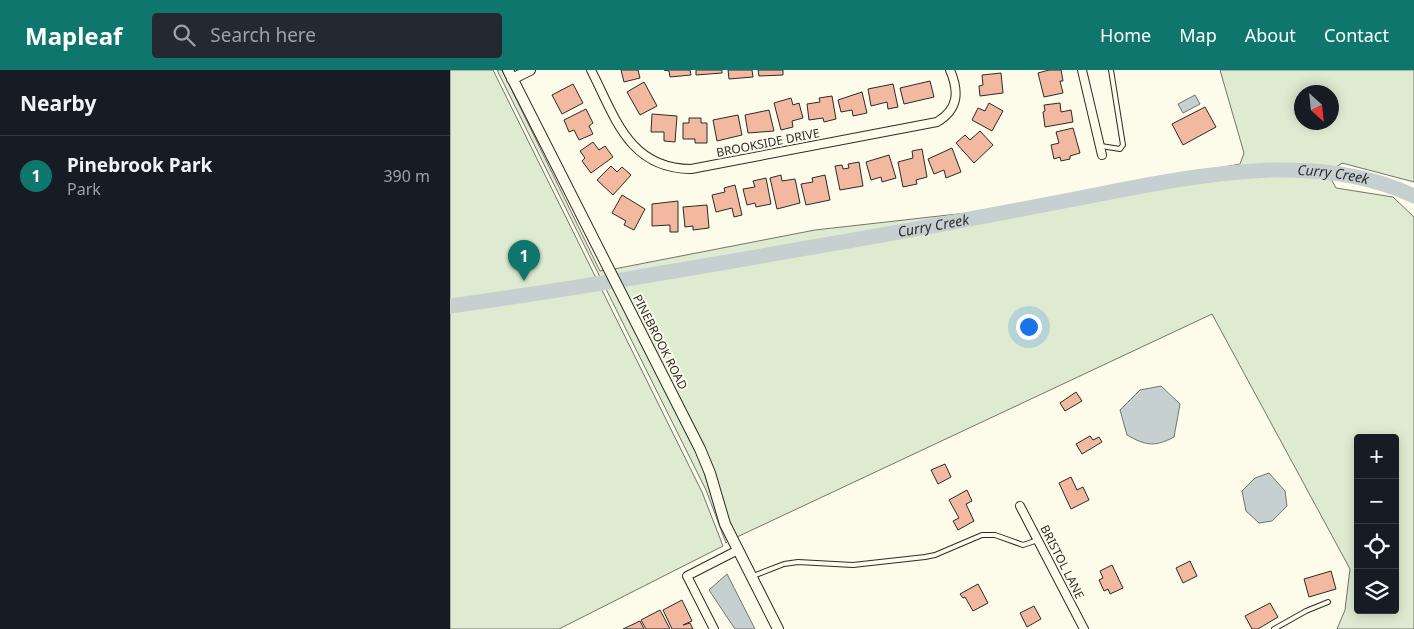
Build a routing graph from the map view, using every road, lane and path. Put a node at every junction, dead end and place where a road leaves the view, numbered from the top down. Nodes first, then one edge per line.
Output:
1 (530, 70) edge
2 (591, 70) edge
3 (950, 70) edge
4 (1082, 70) edge
5 (1111, 70) edge
6 (510, 74) edge
7 (1100, 146) junction
8 (1102, 155) dead end
9 (1020, 506) dead end
10 (1038, 540) junction
11 (738, 550) junction
12 (751, 576) junction
13 (1328, 602) dead end
14 (714, 629) edge
15 (778, 629) edge
16 (1084, 629) edge
17 (1274, 629) edge

1 - 6 street
2 - 3 street, BROOKSIDE DRIVE
4 - 7 street
5 - 7 lane
6 - 11 street, PINEBROOK ROAD
7 - 8 street
9 - 10 street, BRISTOL LANE
10 - 12 lane
10 - 16 street, BRISTOL LANE
11 - 12 street, PINEBROOK ROAD
11 - 14 street
12 - 15 street, PINEBROOK ROAD
13 - 17 lane

